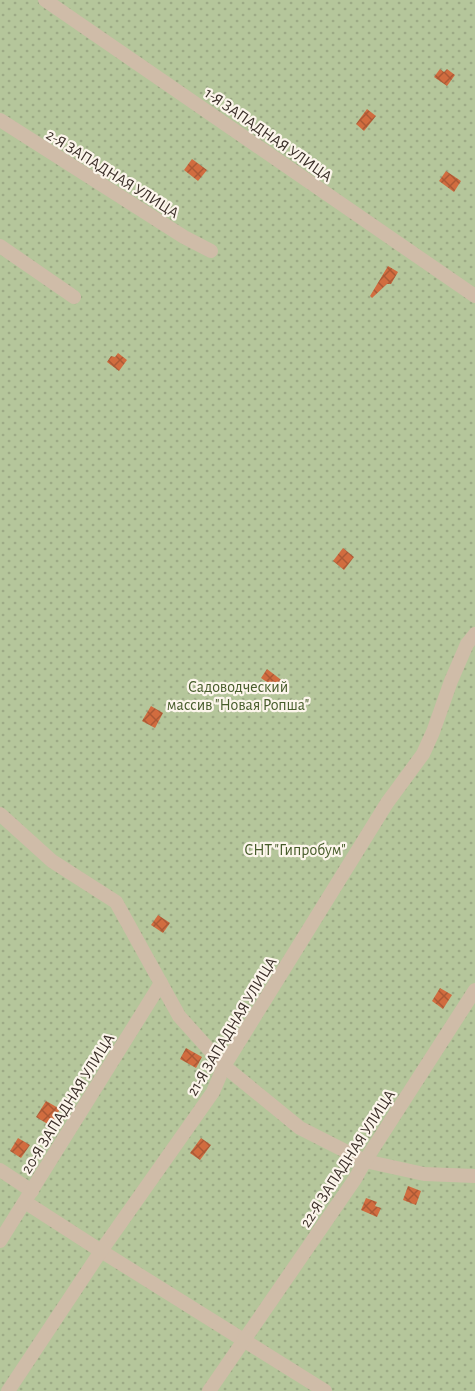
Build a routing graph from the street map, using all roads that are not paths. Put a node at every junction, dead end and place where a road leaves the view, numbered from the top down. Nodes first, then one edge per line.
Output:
1 (45, 0) edge
2 (0, 120) edge
3 (0, 246) edge
4 (211, 251) dead end
5 (475, 296) edge
6 (74, 297) dead end
7 (475, 634) edge
8 (0, 814) edge
9 (161, 983) junction
10 (475, 990) edge
11 (224, 1066) junction
12 (365, 1161) junction
13 (0, 1170) edge
14 (475, 1176) edge
15 (29, 1196) junction
16 (0, 1241) edge
17 (101, 1251) junction
18 (244, 1341) junction
19 (8, 1391) edge
20 (209, 1391) edge
21 (325, 1391) edge

1 - 5 street, 1-Я ЗАПАДНАЯ УЛИЦА
2 - 4 street, 2-Я ЗАПАДНАЯ УЛИЦА
3 - 6 street
7 - 11 street, 21-Я ЗАПАДНАЯ УЛИЦА
8 - 9 street
9 - 11 street
9 - 15 street, 20-Я ЗАПАДНАЯ УЛИЦА
10 - 12 street, 22-Я ЗАПАДНАЯ УЛИЦА
11 - 12 street
11 - 17 street, 21-Я ЗАПАДНАЯ УЛИЦА
12 - 14 street
12 - 18 street, 22-Я ЗАПАДНАЯ УЛИЦА
13 - 15 street
15 - 16 street, 20-Я ЗАПАДНАЯ УЛИЦА
15 - 17 street
17 - 18 street
17 - 19 street, 21-Я ЗАПАДНАЯ УЛИЦА
18 - 20 street, 22-Я ЗАПАДНАЯ УЛИЦА
18 - 21 street

